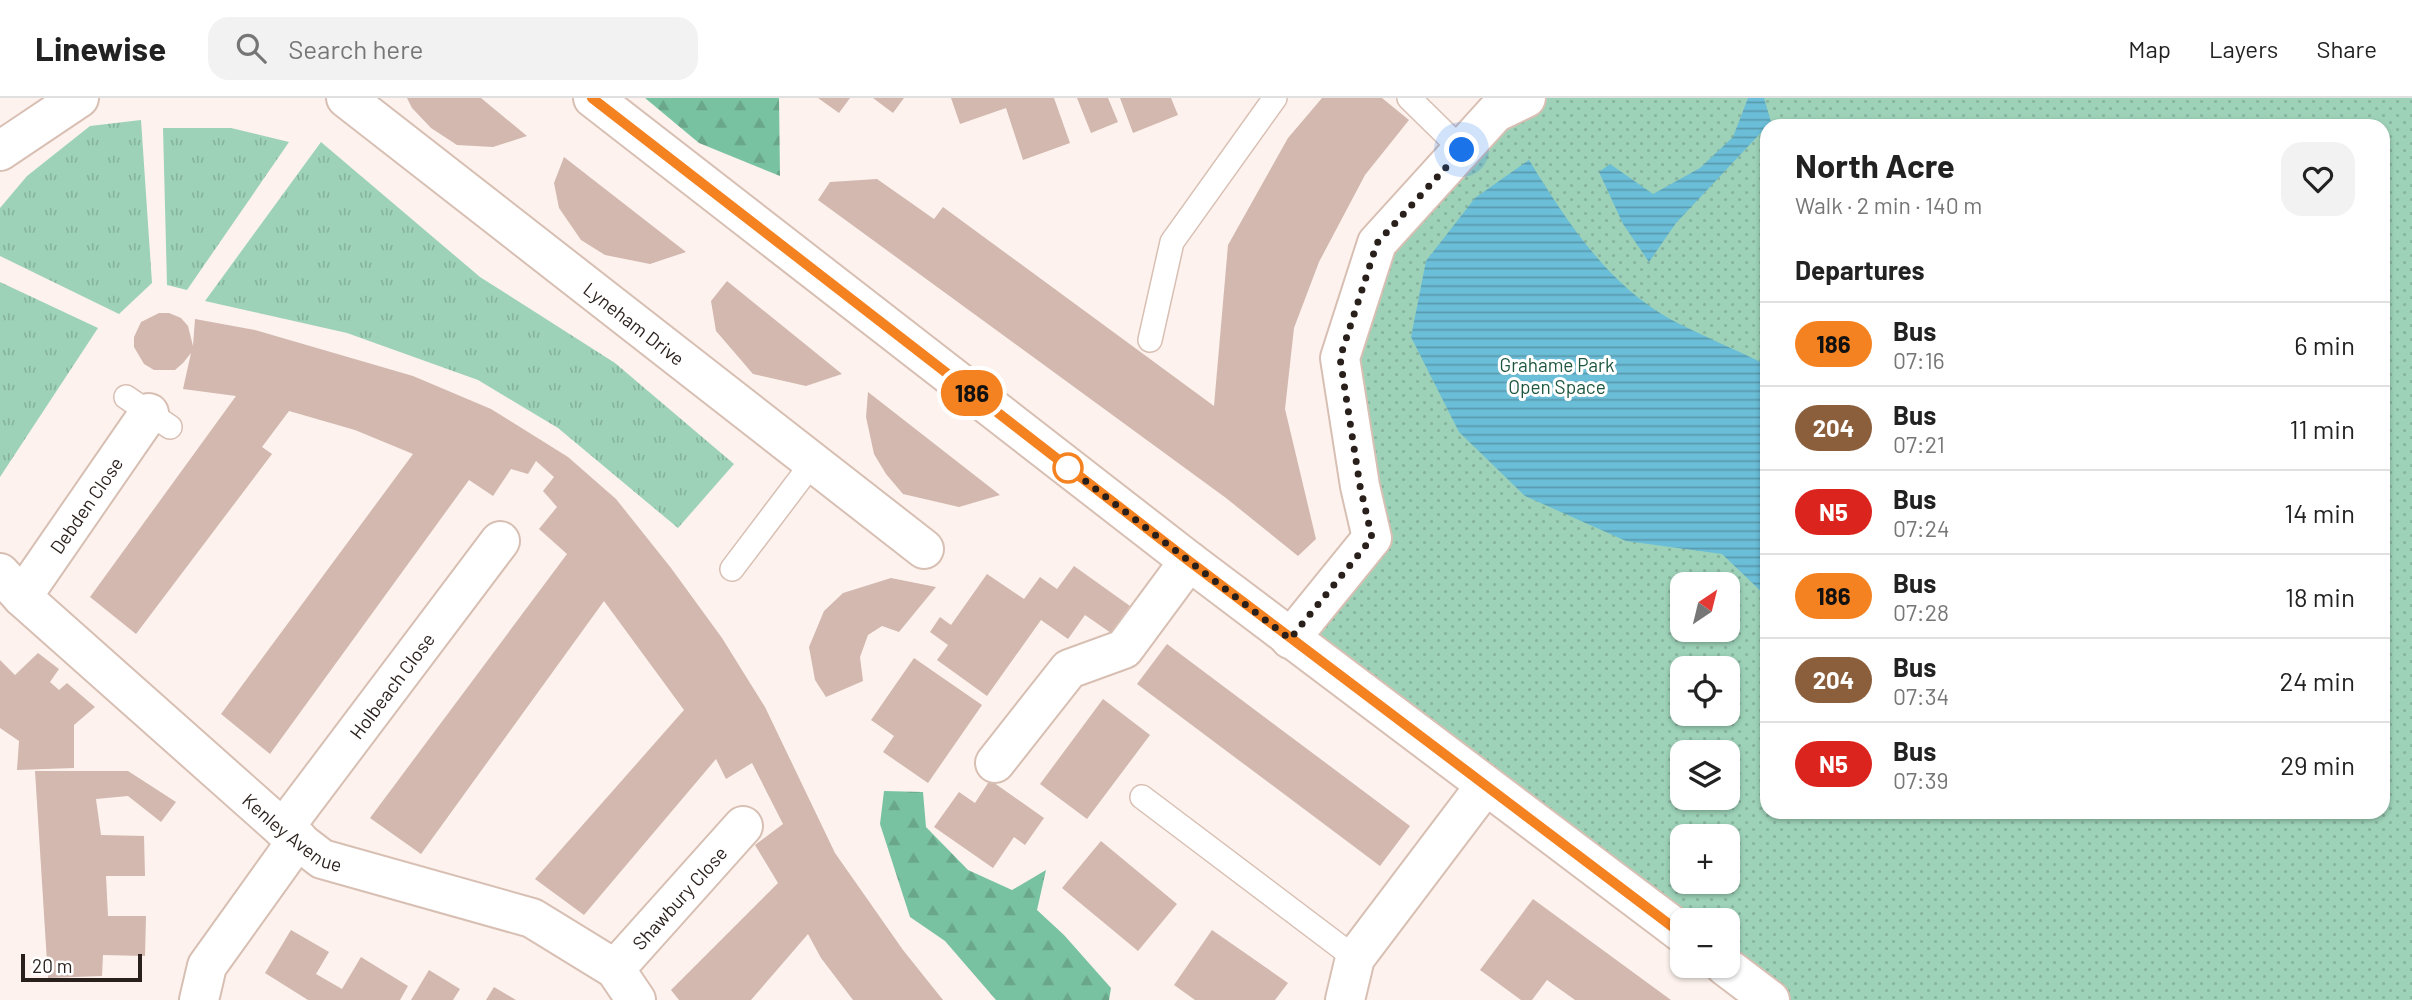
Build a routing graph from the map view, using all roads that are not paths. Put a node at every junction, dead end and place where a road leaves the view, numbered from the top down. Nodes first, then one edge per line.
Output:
1 (79, 98) edge
2 (346, 98) edge
3 (593, 98) edge
4 (1275, 98) edge
5 (1409, 98) edge
6 (1526, 98) edge
7 (1462, 150) junction
8 (0, 151) edge
9 (1150, 340) dead end
10 (148, 412) dead end
11 (813, 462) junction
12 (500, 541) dead end
13 (924, 549) dead end
14 (1189, 561) junction
15 (732, 569) dead end
16 (11, 585) edge
17 (1290, 639) junction
18 (995, 763) dead end
19 (1485, 786) junction
20 (1142, 797) dead end
21 (743, 826) dead end
22 (290, 834) junction
23 (1670, 924) edge
24 (1355, 958) junction
25 (615, 970) junction
26 (1740, 977) edge
27 (199, 1000) edge
28 (636, 1000) edge
29 (1345, 1000) edge
30 (1770, 1000) edge

1 - 8 street
2 - 11 street, Lyneham Drive
3 - 14 street
4 - 9 lane
5 - 7 lane
6 - 7 street
7 - 17 street
10 - 16 street, Debden Close
11 - 13 street, Lyneham Drive
11 - 15 lane
12 - 22 street, Holbeach Close
14 - 17 street
14 - 18 street
16 - 22 street, Kenley Avenue
17 - 19 street
19 - 23 street
19 - 24 street
20 - 24 lane
21 - 25 street, Shawbury Close
22 - 25 street, Kenley Avenue
22 - 27 street, Holbeach Close
24 - 29 street
25 - 28 street, Kenley Avenue
26 - 30 street

